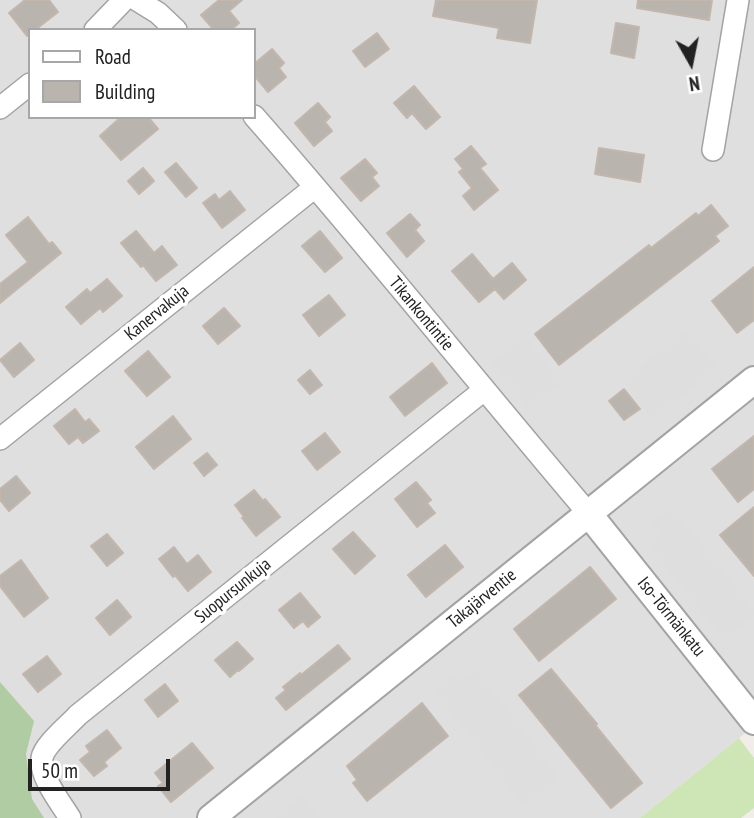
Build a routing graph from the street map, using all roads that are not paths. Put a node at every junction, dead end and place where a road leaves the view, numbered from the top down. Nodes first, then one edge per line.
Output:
1 (124, 0) edge
2 (137, 0) edge
3 (738, 0) edge
4 (97, 28) edge
5 (174, 28) edge
6 (28, 85) edge
7 (0, 108) edge
8 (256, 118) edge
9 (713, 150) dead end
10 (315, 187) junction
11 (754, 380) edge
12 (484, 390) junction
13 (0, 439) edge
14 (588, 513) junction
15 (754, 721) edge
16 (70, 818) edge
17 (211, 818) edge

1 - 4 street
2 - 5 street
3 - 9 street
6 - 7 street
8 - 10 street, Tikankontintie
10 - 12 street, Tikankontintie
10 - 13 street, Kanervakuja
11 - 14 street, Takajärventie
12 - 14 street, Tikankontintie
12 - 16 street, Suopursunkuja
14 - 15 street, Iso-Törmänkatu
14 - 17 street, Takajärventie

